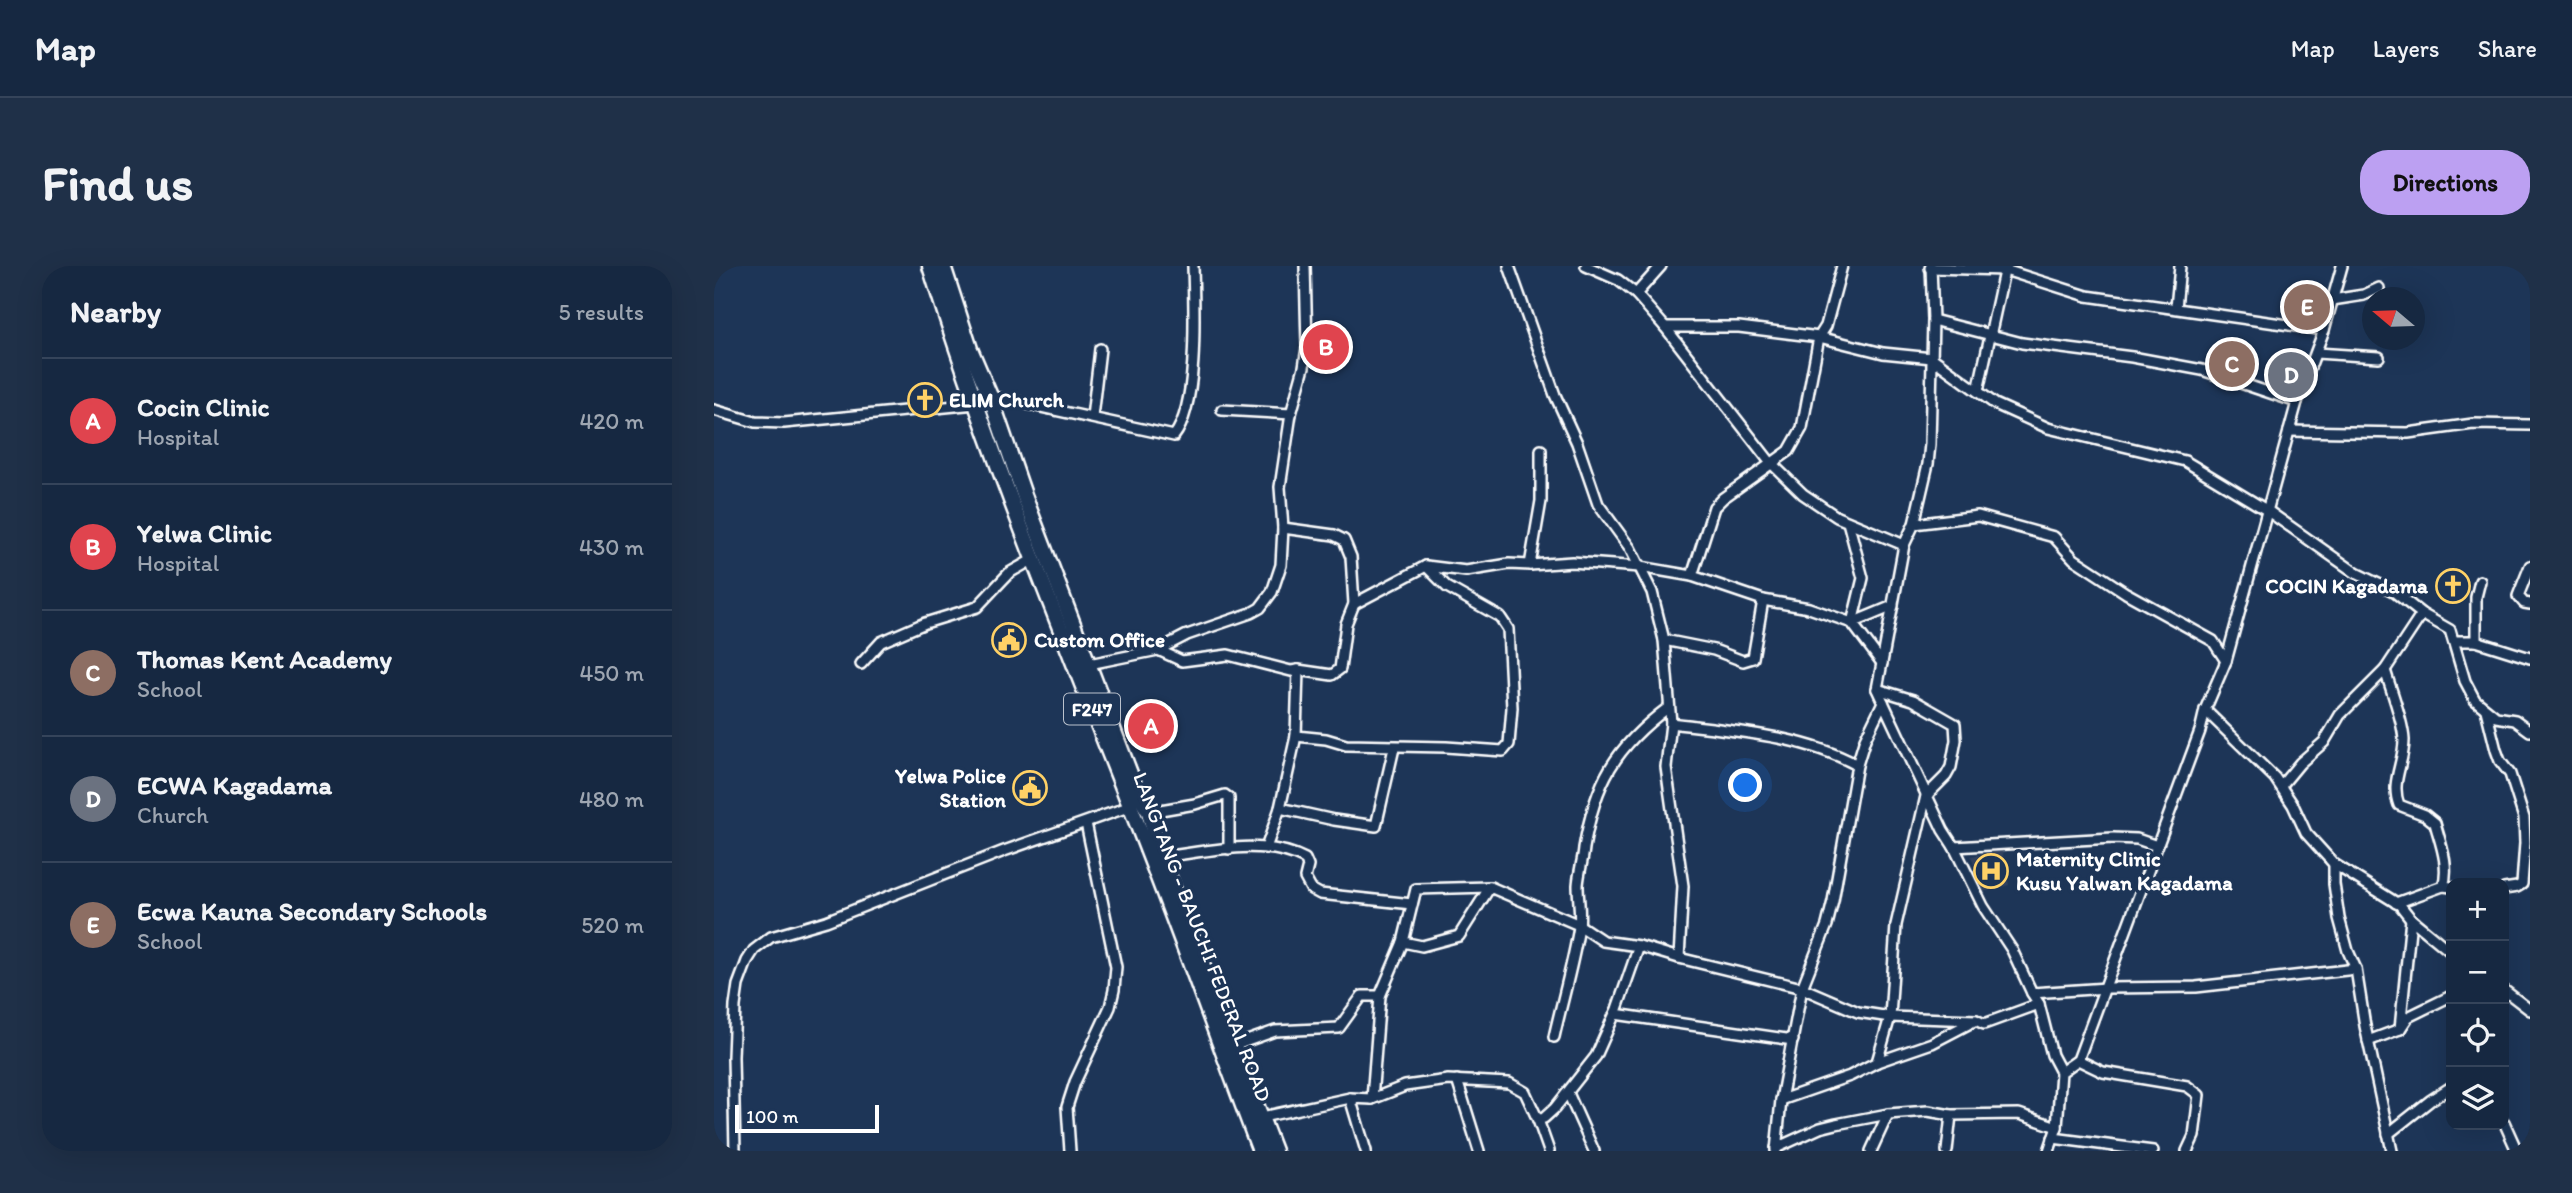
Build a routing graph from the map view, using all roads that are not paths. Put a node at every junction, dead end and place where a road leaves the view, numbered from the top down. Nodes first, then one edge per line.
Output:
1 (930, 266) edge
2 (943, 266) edge
3 (1193, 266) edge
4 (1305, 266) edge
5 (1509, 266) edge
6 (1586, 266) edge
7 (1661, 266) edge
8 (1842, 266) edge
9 (2180, 266) edge
10 (2342, 266) edge
11 (1931, 267) edge
12 (2006, 267) edge
13 (1636, 294) junction
14 (2362, 295) edge
15 (2332, 300) junction
16 (2176, 308) junction
17 (1933, 320) junction
18 (1665, 327) junction
19 (2324, 330) junction
20 (1990, 335) junction
21 (1819, 337) junction
22 (1100, 349) dead end
23 (2316, 353) junction
24 (2379, 357) dead end
25 (1933, 358) junction
26 (1978, 391) junction
27 (990, 396) junction
28 (2297, 402) junction
29 (976, 404) junction
30 (714, 410) edge
31 (1222, 410) dead end
32 (1291, 414) junction
33 (1092, 417) junction
34 (2530, 425) edge
35 (2289, 431) junction
36 (1541, 450) dead end
37 (1772, 464) junction
38 (2268, 511) junction
39 (1848, 522) junction
40 (1914, 524) junction
41 (1283, 528) junction
42 (1904, 545) junction
43 (1032, 560) junction
44 (1530, 565) junction
45 (1426, 566) junction
46 (2530, 566) edge
47 (1640, 567) junction
48 (1692, 576) junction
49 (2480, 581) dead end
50 (1763, 600) junction
51 (1353, 604) junction
52 (2530, 604) edge
53 (1893, 606) junction
54 (2422, 614) junction
55 (1852, 623) junction
56 (1664, 640) junction
57 (2454, 641) junction
58 (2476, 641) junction
59 (1158, 650) junction
60 (2530, 658) edge
61 (2226, 661) junction
62 (1882, 663) junction
63 (861, 664) dead end
64 (1089, 664) junction
65 (1298, 670) junction
66 (2385, 670) junction
67 (1877, 690) junction
68 (1883, 702) junction
69 (1669, 707) junction
70 (2205, 710) junction
71 (2486, 710) junction
72 (1671, 723) junction
73 (2530, 731) edge
74 (1296, 736) junction
75 (1394, 748) junction
76 (1857, 765) junction
77 (2281, 786) junction
78 (1926, 796) junction
79 (1131, 806) junction
80 (1280, 808) junction
81 (1149, 812) junction
82 (1086, 823) junction
83 (2157, 846) junction
84 (1954, 847) junction
85 (1266, 848) junction
86 (1229, 849) junction
87 (1161, 857) junction
88 (2334, 864) junction
89 (2446, 878) edge
90 (2446, 886) edge
91 (1490, 887) junction
92 (2509, 888) edge
93 (2396, 902) junction
94 (1412, 904) junction
95 (2411, 919) junction
96 (1579, 925) junction
97 (1403, 942) junction
98 (1639, 946) junction
99 (2446, 948) edge
100 (1679, 958) junction
101 (2356, 969) junction
102 (1802, 988) junction
103 (2107, 988) junction
104 (2032, 993) junction
105 (2509, 994) edge
106 (1380, 996) junction
107 (2446, 998) edge
108 (2039, 1004) junction
109 (2530, 1010) edge
110 (1615, 1014) junction
111 (1890, 1017) junction
112 (1976, 1020) junction
113 (2400, 1029) junction
114 (1554, 1037) dead end
115 (1793, 1041) junction
116 (2368, 1041) junction
117 (1233, 1046) junction
118 (2078, 1060) junction
119 (1877, 1062) junction
120 (2061, 1072) junction
121 (1457, 1080) junction
122 (2446, 1090) edge
123 (1567, 1093) junction
124 (1350, 1098) junction
125 (1372, 1099) junction
126 (1781, 1100) junction
127 (1888, 1114) junction
128 (1951, 1115) junction
129 (1262, 1117) junction
130 (1538, 1119) junction
131 (2057, 1127) junction
132 (2507, 1130) edge
133 (2388, 1134) junction
134 (2053, 1138) junction
135 (1776, 1149) edge
136 (735, 1151) edge
137 (1070, 1151) edge
138 (1259, 1151) edge
139 (1274, 1151) edge
140 (1366, 1151) edge
141 (1479, 1151) edge
142 (1549, 1151) edge
143 (1594, 1151) edge
144 (1871, 1151) edge
145 (1947, 1151) edge
146 (2049, 1151) edge
147 (2153, 1151) edge
148 (2187, 1151) edge
149 (2392, 1151) edge
150 (2516, 1151) edge

1 - 29 main road, LANGTANG - BAUCHI FEDERAL ROAD / F247
2 - 27 main road, F247
3 - 33 street
4 - 32 street
5 - 47 street
6 - 13 street
7 - 13 street
8 - 21 street
9 - 16 street
10 - 15 street
11 - 12 street
11 - 17 street
12 - 16 street
12 - 20 street
13 - 18 street
14 - 15 street
15 - 19 street
16 - 19 street
17 - 20 street
17 - 25 street
18 - 21 street
18 - 37 street
19 - 23 street
20 - 26 street
20 - 28 street
21 - 25 street
21 - 37 street
22 - 33 street
23 - 24 street
23 - 28 street
25 - 26 street
25 - 40 street
26 - 38 street
27 - 33 street
27 - 64 main road, F247
28 - 35 street
29 - 30 street
29 - 43 main road, LANGTANG - BAUCHI FEDERAL ROAD / F247
31 - 32 street
32 - 41 street
34 - 35 street
35 - 38 street
36 - 44 street
37 - 39 street
37 - 48 street
38 - 54 street
38 - 61 street
39 - 42 street
39 - 55 street
40 - 42 street
40 - 61 street
41 - 51 street
41 - 59 street
42 - 53 street
43 - 63 street
43 - 79 main road, LANGTANG - BAUCHI FEDERAL ROAD / F247
44 - 45 street
44 - 47 street
45 - 51 street
45 - 75 street
46 - 52 street
47 - 48 street
47 - 56 street
48 - 50 street
49 - 58 street
50 - 55 street
50 - 56 street
51 - 65 street
53 - 55 street
53 - 62 street
54 - 57 street
54 - 66 street
55 - 62 street
56 - 69 street
57 - 58 street
57 - 71 street
58 - 60 street
59 - 64 street
59 - 65 street
61 - 70 street
62 - 67 street
64 - 81 main road, F247
65 - 74 street
66 - 77 street
66 - 89 street
67 - 68 street
67 - 78 street
68 - 76 street
68 - 78 street
69 - 72 street
69 - 96 street
70 - 77 street
70 - 83 street
71 - 73 street
71 - 92 street
72 - 76 street
72 - 100 street
74 - 75 street
74 - 80 street
75 - 80 street
76 - 102 street
77 - 88 street
78 - 84 street
78 - 111 street
79 - 82 street
79 - 138 main road, LANGTANG - BAUCHI FEDERAL ROAD / F247
80 - 85 street
81 - 86 street
81 - 87 main road, F247
82 - 136 street
82 - 137 street
83 - 84 street
83 - 103 street
84 - 104 street
85 - 86 street
85 - 94 street
86 - 87 street
87 - 117 main road, F247
88 - 93 street
88 - 101 street
90 - 93 street
91 - 94 street
91 - 96 street
91 - 97 street
93 - 95 street
94 - 97 street
95 - 99 street
95 - 113 street
96 - 98 street
96 - 114 street
97 - 106 street
98 - 100 street
98 - 110 street
100 - 102 street
101 - 103 street
101 - 116 street
102 - 111 street
102 - 115 street
103 - 104 street
103 - 118 street
104 - 108 street
105 - 109 street
106 - 117 street
106 - 125 street
107 - 113 street
108 - 112 street
108 - 120 street
110 - 115 street
110 - 123 street
111 - 112 street
111 - 119 street
112 - 119 street
113 - 116 street
115 - 126 street
116 - 133 street
117 - 129 main road, F247
118 - 120 street
118 - 148 street
119 - 126 street
120 - 131 street
121 - 125 street
121 - 130 street
121 - 141 street
122 - 133 street
123 - 130 street
123 - 143 street
124 - 125 street
124 - 129 street
124 - 140 street
126 - 135 street
127 - 128 street
127 - 135 street
127 - 144 street
128 - 131 street
128 - 145 street
129 - 139 main road, F247
130 - 142 street
131 - 134 street
132 - 150 street
133 - 149 street
134 - 146 street
134 - 147 street

